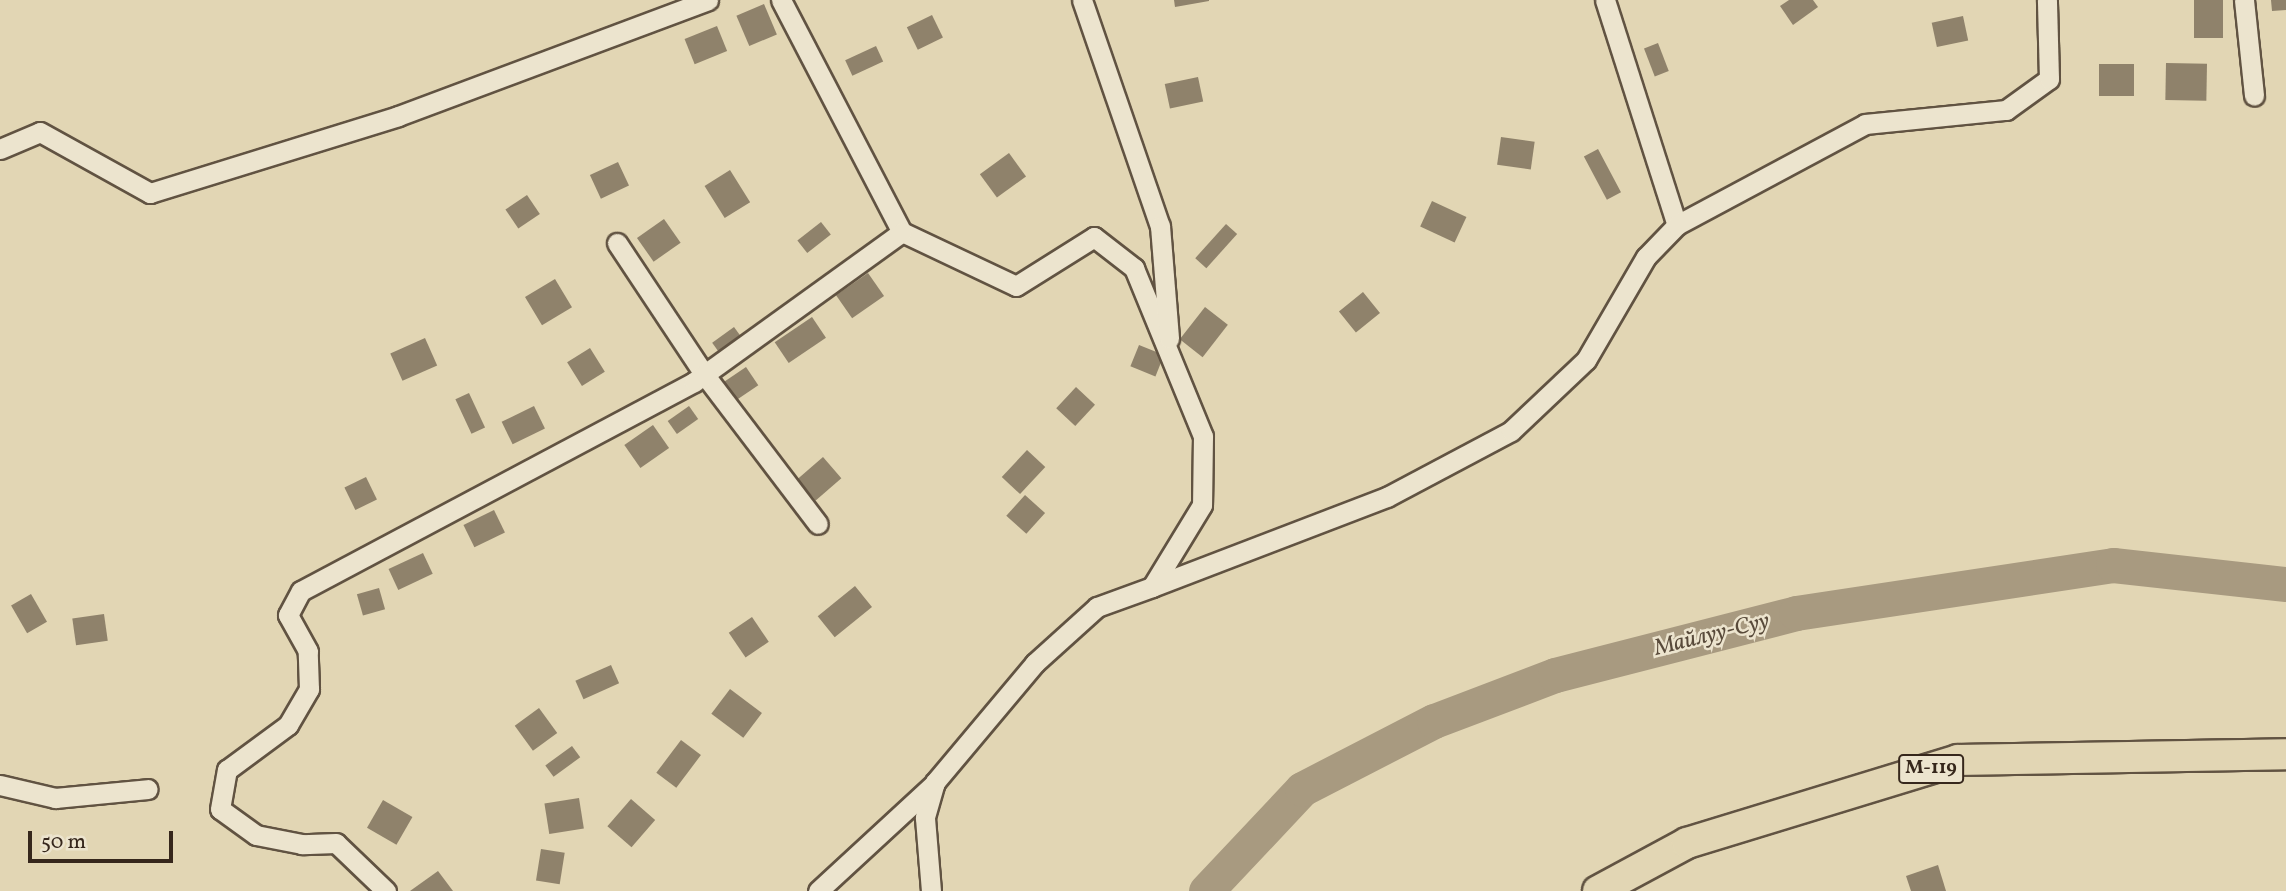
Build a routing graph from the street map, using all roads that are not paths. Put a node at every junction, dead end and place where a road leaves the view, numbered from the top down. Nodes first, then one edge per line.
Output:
1 (708, 0) edge
2 (781, 0) edge
3 (1082, 0) edge
4 (1605, 0) edge
5 (2047, 0) edge
6 (2244, 0) edge
7 (2254, 95) dead end
8 (0, 149) edge
9 (1677, 225) junction
10 (902, 232) junction
11 (617, 243) dead end
12 (1171, 357) junction
13 (704, 374) junction
14 (818, 524) dead end
15 (1152, 587) junction
16 (2286, 754) edge
17 (935, 782) junction
18 (0, 785) edge
19 (148, 789) dead end
20 (386, 891) edge
21 (818, 891) edge
22 (931, 891) edge
23 (1598, 891) edge

1 - 8 street
2 - 10 street
3 - 12 street
4 - 9 street
5 - 9 street
6 - 7 street
9 - 15 street
10 - 12 street
10 - 13 street
11 - 13 street
12 - 15 street
13 - 14 street
13 - 20 street
15 - 17 street
16 - 23 main road, М-119
17 - 21 street
17 - 22 street
18 - 19 street

